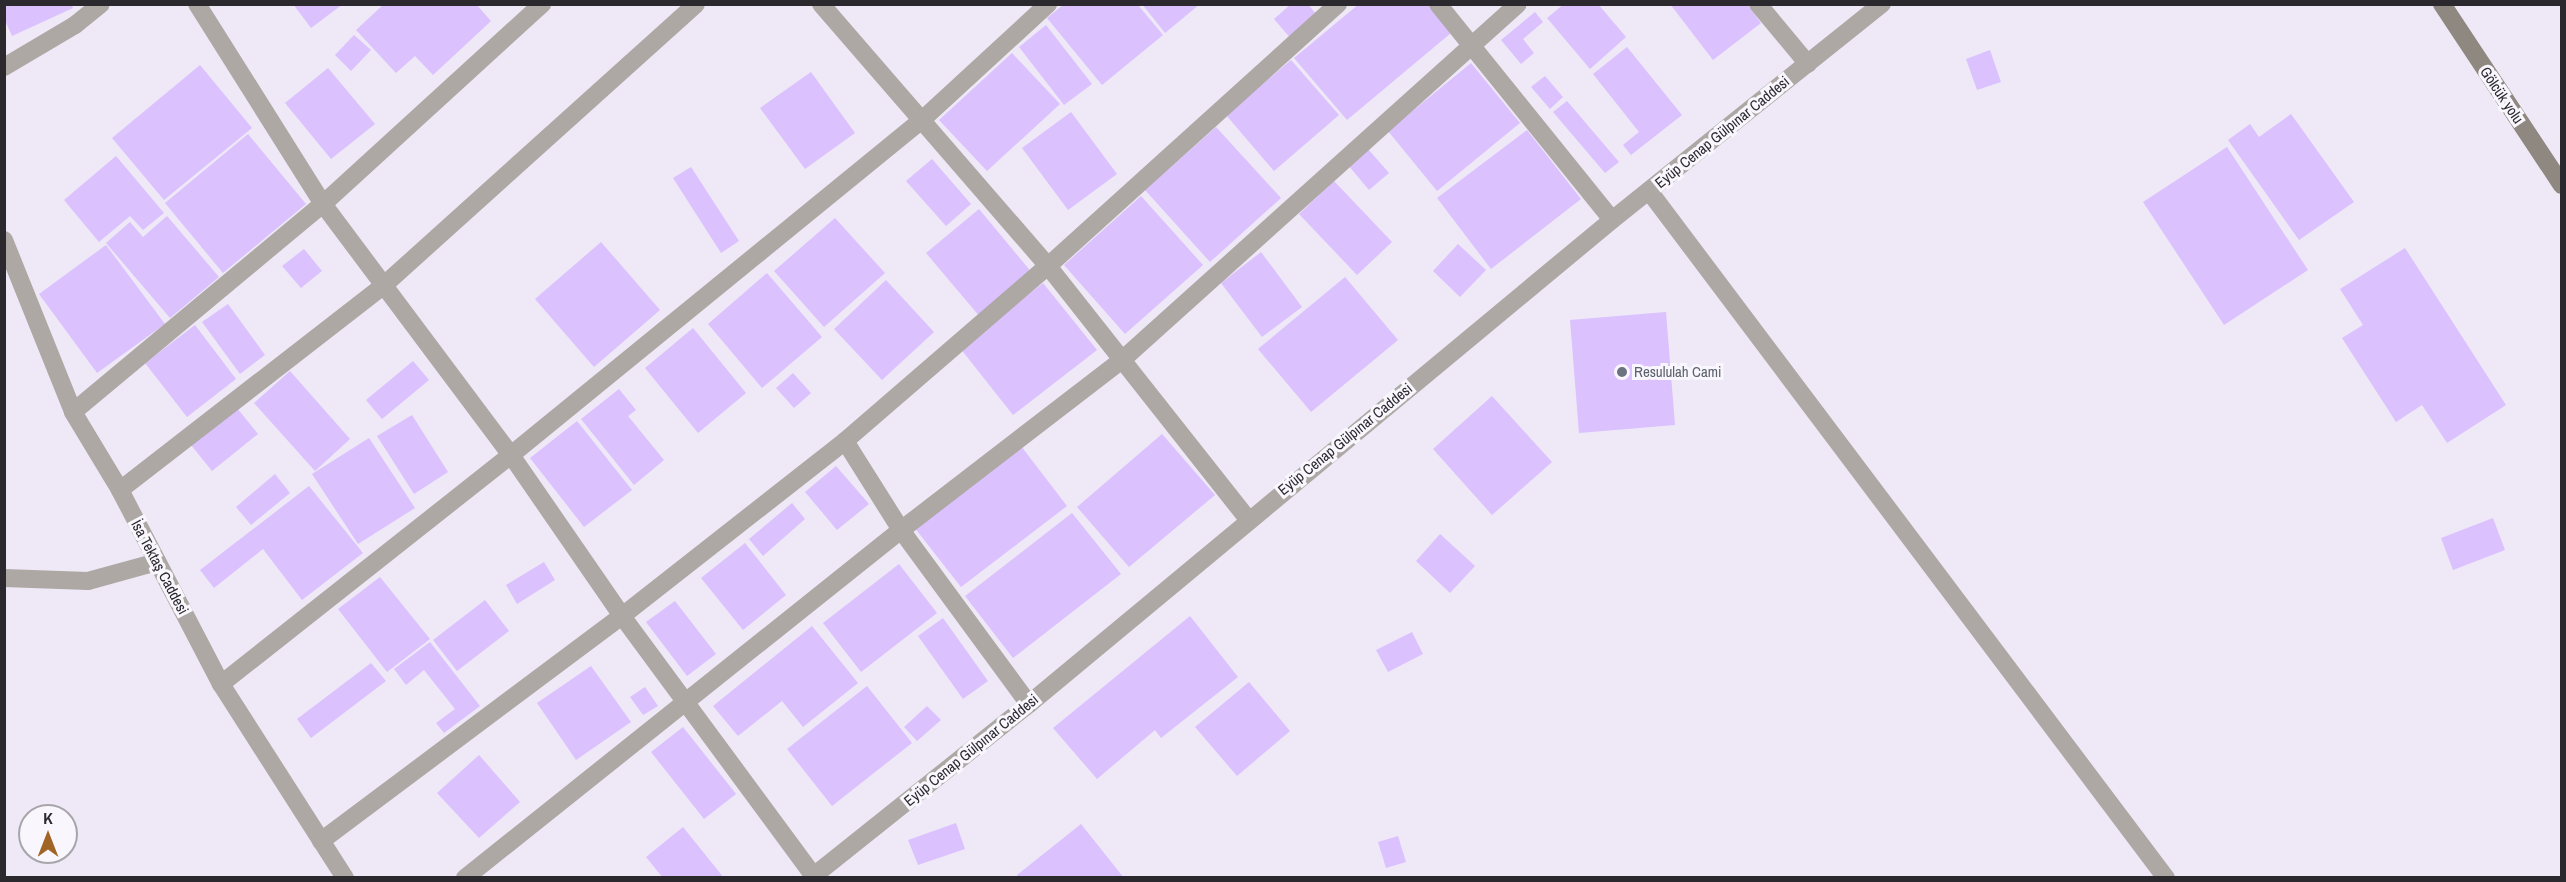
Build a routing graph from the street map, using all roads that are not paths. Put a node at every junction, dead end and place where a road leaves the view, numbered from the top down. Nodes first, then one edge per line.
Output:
1 (101, 4) edge
2 (197, 4) edge
3 (542, 4) edge
4 (696, 4) edge
5 (821, 4) edge
6 (1048, 4) edge
7 (1338, 4) edge
8 (1438, 4) edge
9 (1518, 4) edge
10 (1758, 4) edge
11 (1882, 4) edge
12 (2442, 4) edge
13 (1471, 45) junction
14 (1808, 64) junction
15 (4, 67) edge
16 (923, 119) junction
17 (2562, 185) edge
18 (1648, 191) junction
19 (322, 204) junction
20 (1612, 220) junction
21 (4, 240) edge
22 (1048, 266) junction
23 (383, 286) junction
24 (1122, 360) junction
25 (73, 412) junction
26 (845, 441) junction
27 (512, 455) junction
28 (120, 490) junction
29 (1248, 519) junction
30 (901, 530) junction
31 (157, 562) junction
32 (4, 578) edge
33 (622, 616) junction
34 (221, 684) junction
35 (686, 704) junction
36 (1029, 704) junction
37 (321, 841) junction
38 (813, 877) edge
39 (345, 878) edge
40 (465, 878) edge
41 (2166, 878) edge

1 - 15 street
2 - 19 street
3 - 19 street
4 - 23 street
5 - 16 street
6 - 16 street
7 - 22 street
8 - 13 street
9 - 13 street
10 - 14 street
11 - 14 street, Eyüp Cenap Gülpınar Caddesi
12 - 17 main road, Gölcük yolu
13 - 20 street
13 - 24 street
14 - 18 street, Eyüp Cenap Gülpınar Caddesi
16 - 22 street
16 - 27 street
18 - 20 street, Eyüp Cenap Gülpınar Caddesi
18 - 41 street
19 - 23 street
19 - 25 street
20 - 29 street, Eyüp Cenap Gülpınar Caddesi
21 - 25 street, İsa Tektaş Caddesi
22 - 24 street
22 - 26 street
23 - 27 street
23 - 28 street
24 - 29 street
24 - 30 street
25 - 28 street, İsa Tektaş Caddesi
26 - 30 street
26 - 33 street
27 - 33 street
27 - 34 street
28 - 31 street, İsa Tektaş Caddesi
29 - 36 street, Eyüp Cenap Gülpınar Caddesi
30 - 35 street
30 - 36 street
31 - 32 street
31 - 34 street, İsa Tektaş Caddesi
33 - 35 street
33 - 37 street
34 - 37 street, İsa Tektaş Caddesi
35 - 38 street
35 - 40 street
36 - 38 street, Eyüp Cenap Gülpınar Caddesi
37 - 39 street, İsa Tektaş Caddesi

